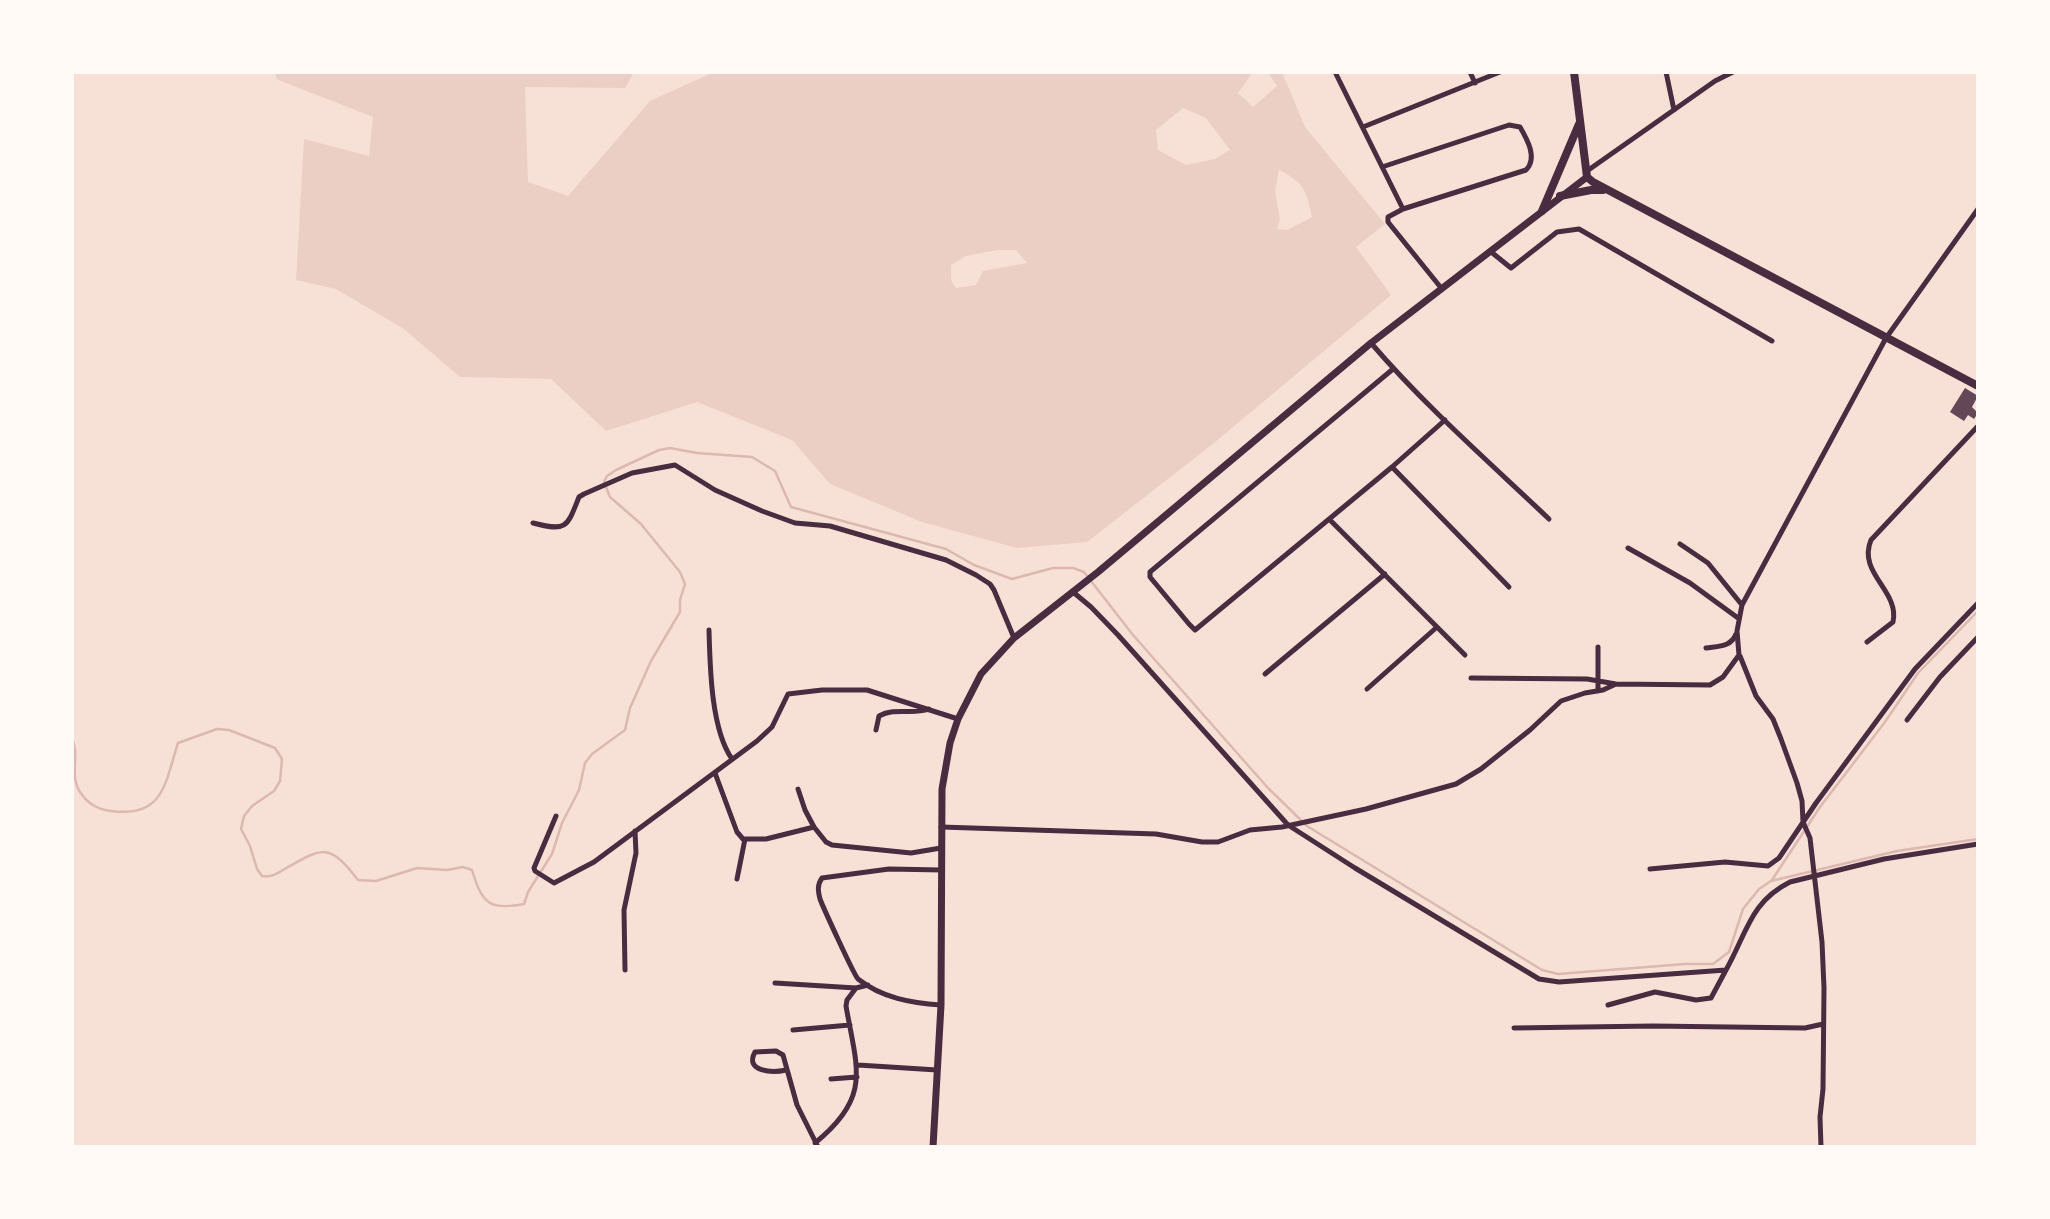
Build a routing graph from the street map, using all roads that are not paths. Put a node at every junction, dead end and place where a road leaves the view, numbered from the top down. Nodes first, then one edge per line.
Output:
1 (1335, 72) edge
2 (1469, 72) edge
3 (1500, 72) edge
4 (1574, 72) edge
5 (1666, 72) edge
6 (1733, 72) edge
7 (1475, 83) junction
8 (1674, 110) junction
9 (1581, 121) junction
10 (1363, 127) junction
11 (1382, 167) junction
12 (1587, 174) junction
13 (1606, 191) junction
14 (1560, 196) junction
15 (1403, 209) junction
16 (1978, 209) edge
17 (1542, 211) junction
18 (1490, 251) junction
19 (1442, 289) junction
20 (1886, 338) junction
21 (1772, 341) dead end
22 (1371, 343) junction
23 (1393, 369) junction
24 (1978, 386) edge
25 (1445, 420) junction
26 (1978, 426) edge
27 (1392, 467) junction
28 (1329, 519) junction
29 (1549, 519) dead end
30 (533, 523) dead end
31 (1680, 544) dead end
32 (1628, 548) dead end
33 (1385, 574) junction
34 (1510, 587) dead end
35 (1073, 592) junction
36 (1978, 603) edge
37 (1742, 605) junction
38 (1738, 618) junction
39 (1437, 627) junction
40 (709, 630) dead end
41 (1737, 631) junction
42 (1978, 637) edge
43 (1014, 638) junction
44 (1867, 642) dead end
45 (1598, 647) dead end
46 (1706, 648) dead end
47 (1465, 655) dead end
48 (1739, 655) junction
49 (1265, 674) dead end
50 (1471, 677) dead end
51 (1597, 681) junction
52 (1616, 684) junction
53 (1367, 689) dead end
54 (1598, 691) junction
55 (929, 709) junction
56 (958, 719) junction
57 (1907, 720) dead end
58 (876, 730) dead end
59 (732, 759) junction
60 (715, 773) junction
61 (798, 789) dead end
62 (556, 816) dead end
63 (1288, 825) junction
64 (1805, 825) junction
65 (814, 827) junction
66 (941, 827) junction
67 (635, 830) junction
68 (745, 839) junction
69 (1978, 844) edge
70 (941, 848) junction
71 (1650, 869) dead end
72 (942, 870) junction
73 (1814, 872) junction
74 (737, 879) dead end
75 (625, 970) dead end
76 (1726, 970) junction
77 (775, 983) dead end
78 (868, 985) junction
79 (856, 988) junction
80 (941, 1005) junction
81 (1608, 1005) dead end
82 (1824, 1024) junction
83 (850, 1025) junction
84 (1514, 1028) dead end
85 (793, 1030) dead end
86 (858, 1065) junction
87 (786, 1070) junction
88 (937, 1070) junction
89 (858, 1077) junction
90 (831, 1079) dead end
91 (817, 1145) edge
92 (933, 1147) edge
93 (1821, 1147) edge

1 - 10 street
2 - 7 street
3 - 7 street
4 - 9 main road
5 - 8 street
6 - 8 street
7 - 10 street
8 - 12 street
9 - 12 main road
9 - 17 main road
10 - 11 street
11 - 15 street
11 - 15 street
12 - 13 main road
12 - 14 main road
13 - 14 main road
13 - 20 main road
14 - 17 main road
15 - 19 street
16 - 20 street
17 - 18 main road
18 - 19 main road
18 - 21 street
19 - 22 main road
20 - 24 main road
20 - 37 street
22 - 23 street
22 - 35 main road
23 - 25 street
23 - 28 street
25 - 27 street
25 - 29 street
26 - 44 street
27 - 28 street
27 - 34 street
28 - 33 street
30 - 43 street
31 - 37 street
32 - 38 street
33 - 39 street
33 - 49 street
35 - 43 main road
35 - 63 street
36 - 64 street
37 - 38 street
38 - 41 street
39 - 47 street
39 - 53 street
40 - 59 street
41 - 46 street
41 - 48 street
42 - 57 street
43 - 56 main road
45 - 51 street
48 - 52 street
48 - 64 street
50 - 51 street
51 - 52 street
51 - 54 street
52 - 54 street
54 - 63 street
55 - 56 street
55 - 58 street
55 - 59 street
56 - 66 main road
59 - 60 street
60 - 67 street
60 - 68 street
61 - 65 street
62 - 67 street
63 - 66 street
63 - 76 street
64 - 71 street
64 - 73 street
65 - 68 street
65 - 70 street
66 - 70 main road
67 - 75 street
68 - 74 street
69 - 73 street
70 - 72 main road
72 - 78 street
72 - 80 main road
73 - 76 street
73 - 82 street
76 - 81 street
77 - 79 street
78 - 79 street
78 - 80 street
79 - 83 street
80 - 88 main road
82 - 84 street
82 - 93 street
83 - 85 street
83 - 86 street
86 - 88 street
86 - 89 street
87 - 87 street
87 - 91 street
88 - 92 main road
89 - 90 street
89 - 91 street

